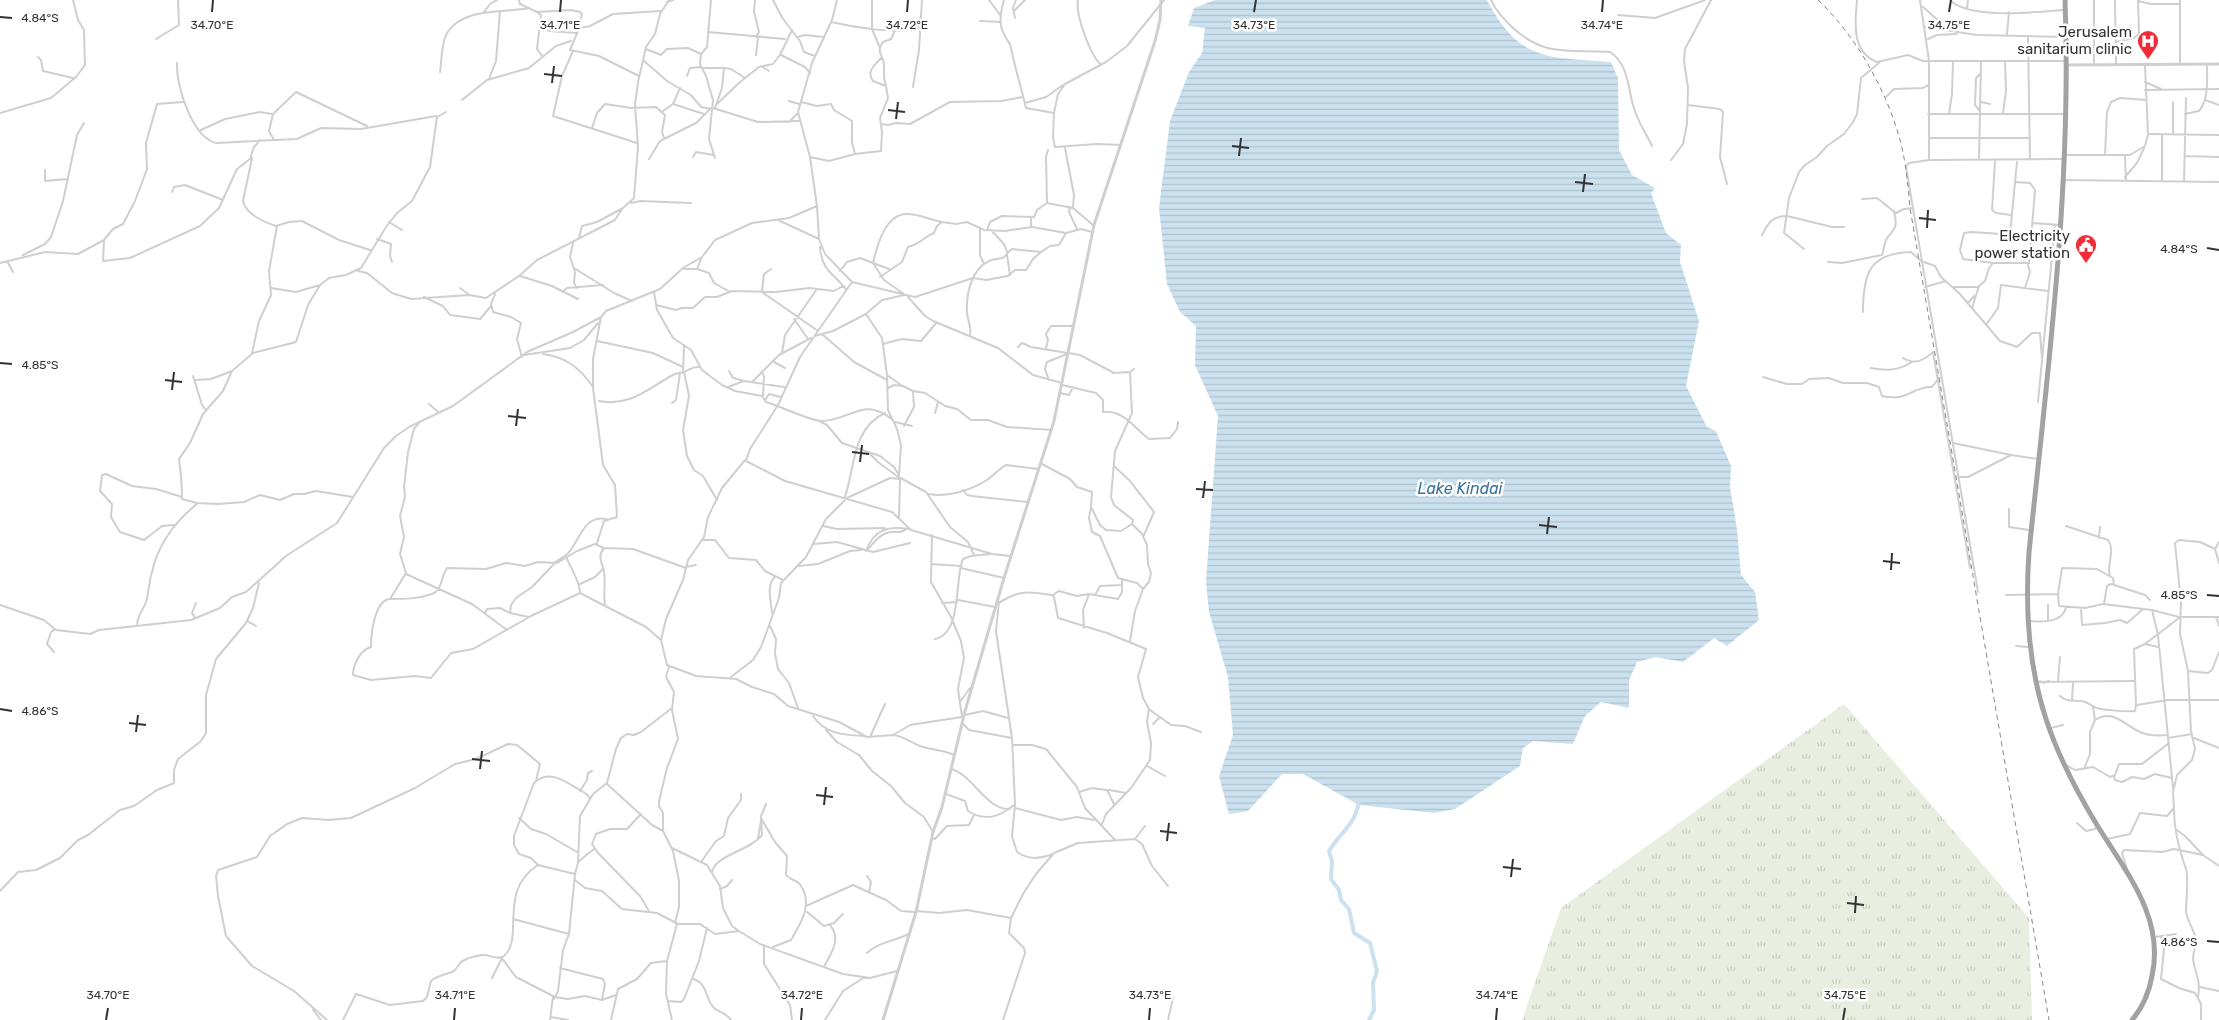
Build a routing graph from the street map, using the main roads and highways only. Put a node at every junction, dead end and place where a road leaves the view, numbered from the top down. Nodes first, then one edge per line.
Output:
1 (2065, 0) edge
2 (2132, 1020) edge

1 - 2 highway

